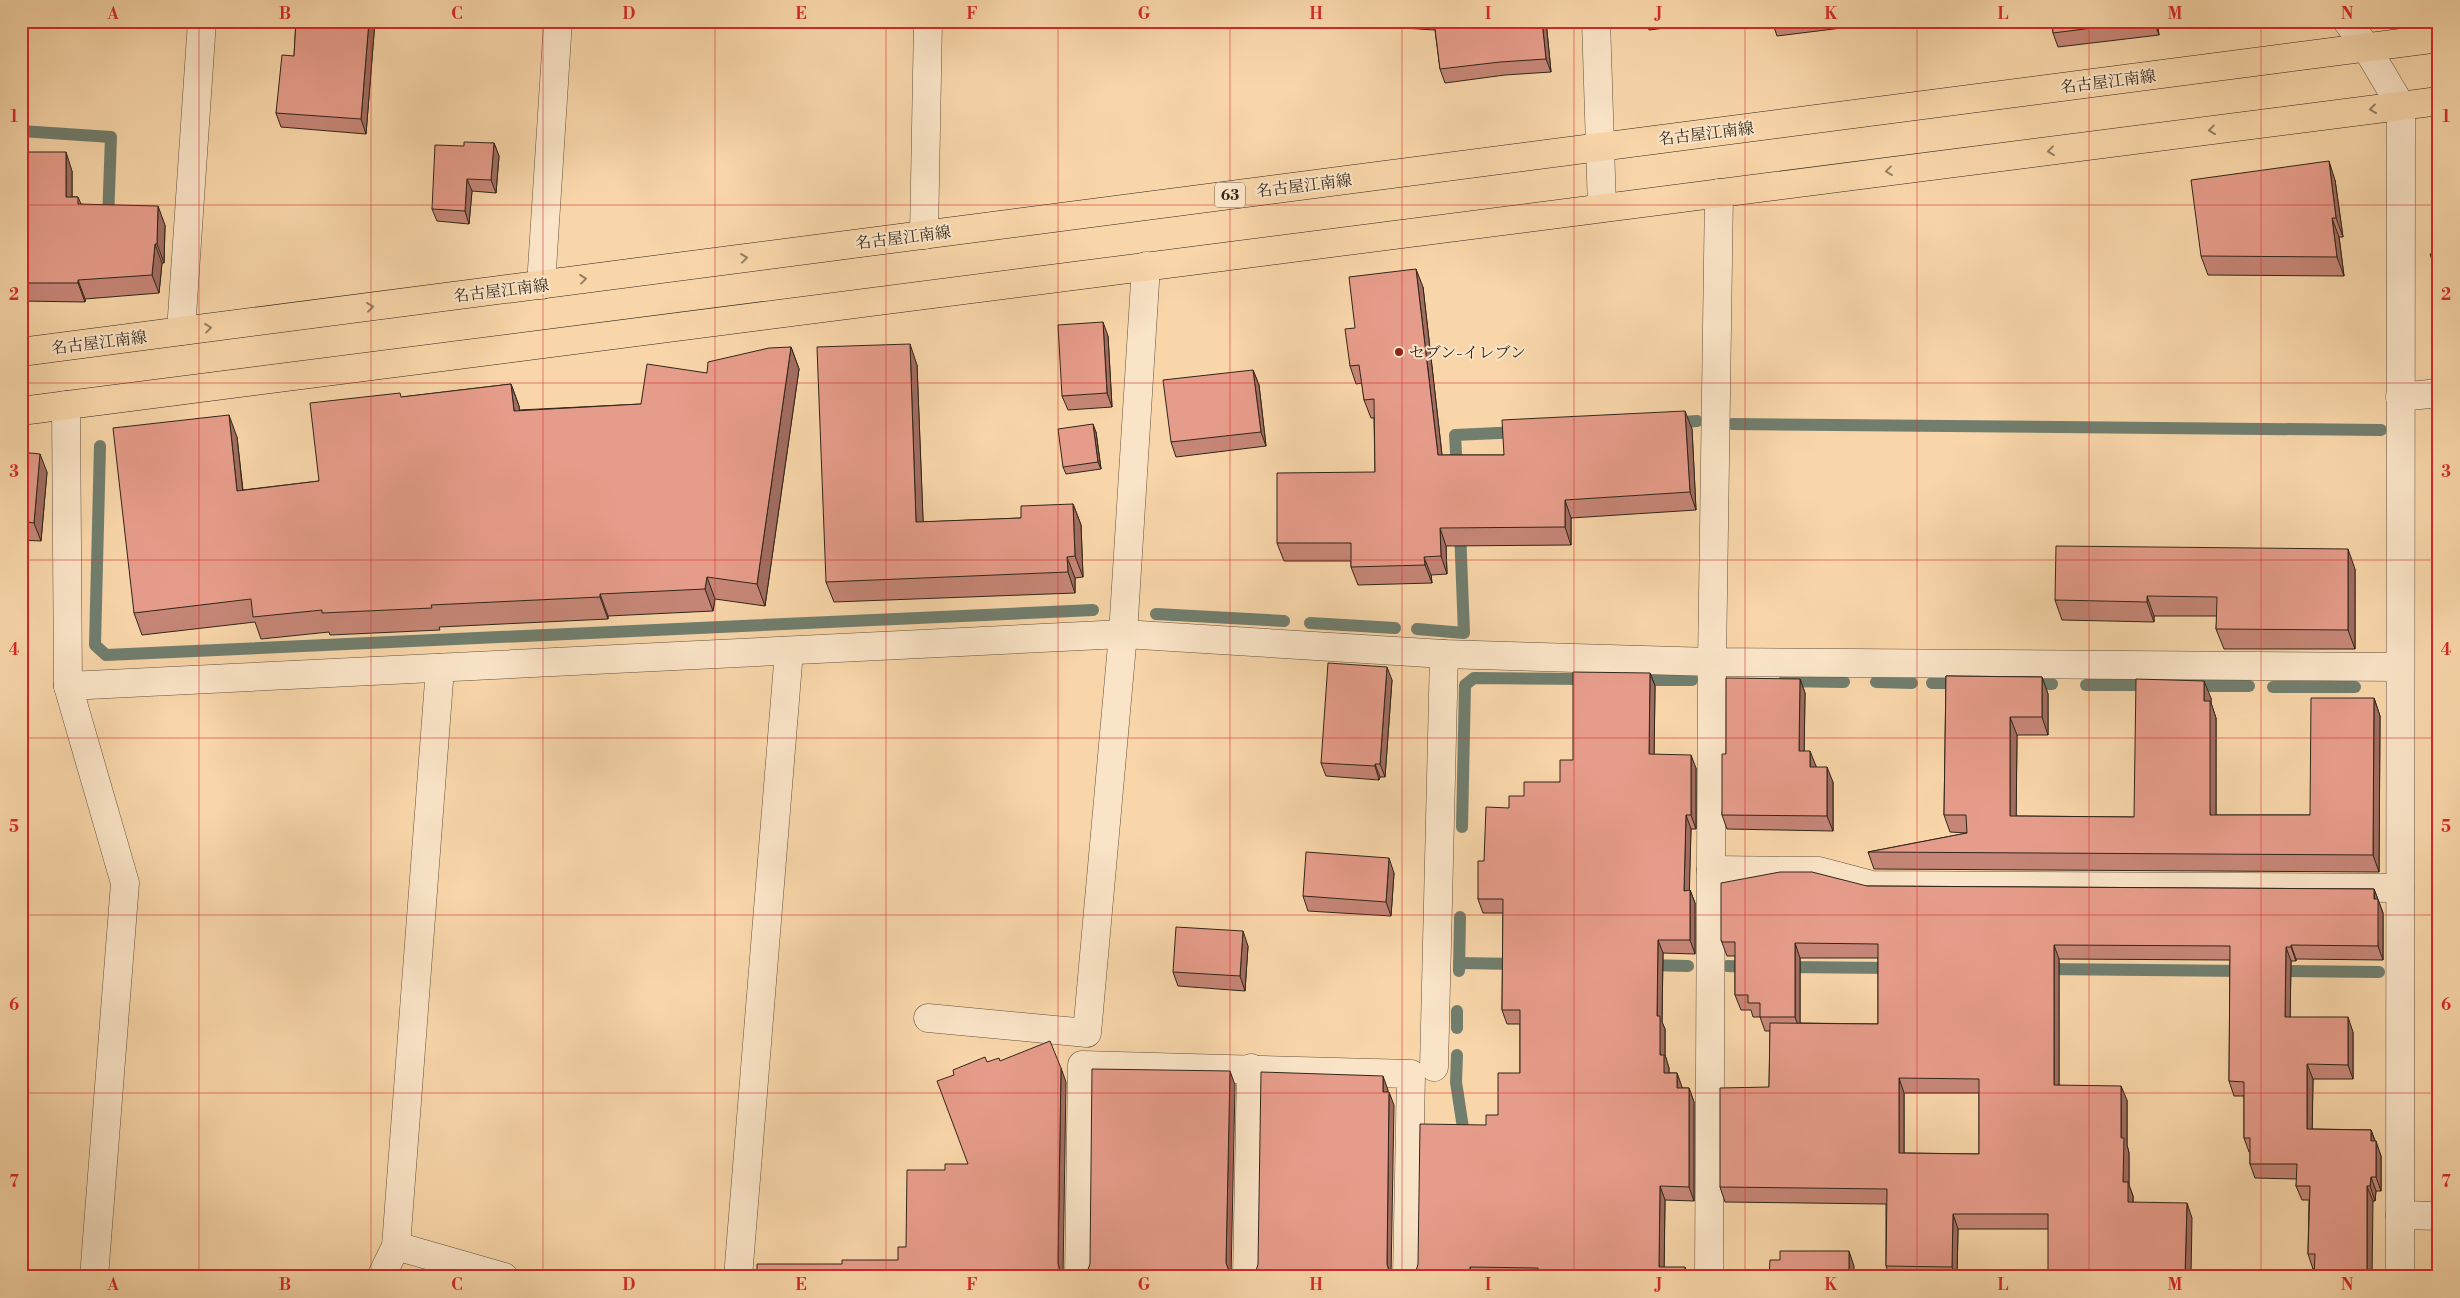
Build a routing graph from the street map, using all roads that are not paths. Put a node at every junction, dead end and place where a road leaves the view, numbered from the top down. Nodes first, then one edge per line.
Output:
1 (202, 21) edge
2 (558, 21) edge
3 (928, 21) edge
4 (1596, 21) edge
5 (2348, 21) edge
6 (2439, 38) edge
7 (2366, 47) junction
8 (2439, 101) edge
9 (2401, 106) junction
10 (1600, 147) junction
11 (1719, 193) junction
12 (1602, 208) junction
13 (924, 235) junction
14 (1146, 266) junction
15 (541, 285) junction
16 (181, 331) junction
17 (21, 352) edge
18 (2439, 393) edge
19 (2400, 397) junction
20 (66, 405) junction
21 (21, 411) edge
22 (1123, 634) junction
23 (789, 651) junction
24 (1444, 654) junction
25 (1712, 662) junction
26 (2400, 667) junction
27 (440, 668) junction
28 (68, 686) junction
29 (1711, 870) junction
30 (2400, 888) junction
31 (928, 1018) dead end
32 (1434, 1067) dead end
33 (1251, 1068) junction
34 (2400, 1215) junction
35 (2439, 1216) edge
36 (396, 1246) junction
37 (94, 1277) edge
38 (381, 1277) edge
39 (504, 1277) edge
40 (738, 1277) edge
41 (1079, 1277) edge
42 (1246, 1277) edge
43 (1407, 1277) edge
44 (1709, 1277) edge
45 (2400, 1277) edge

1 - 16 street
2 - 15 street
3 - 13 street
4 - 10 street
5 - 7 street
6 - 7 main road, 名古屋江南線 / 63
7 - 9 street
7 - 10 main road, 名古屋江南線 / 63
8 - 9 main road
9 -> 11 main road
9 - 19 street
10 - 12 street
10 - 13 main road, 名古屋江南線 / 63
11 - 12 main road
11 - 25 street
12 - 14 main road
15 -> 13 main road, 名古屋江南線 / 63
14 - 20 main road
14 - 22 street
16 -> 15 main road, 名古屋江南線 / 63
16 - 17 main road, 名古屋江南線 / 63
18 - 19 street
19 - 26 street
20 - 21 main road
20 - 28 street
22 - 23 street
22 - 24 street
22 - 31 street
23 - 27 street
23 - 40 street
24 - 25 street
24 - 32 street
25 - 26 street
25 - 29 street
26 - 30 street
27 - 28 street
27 - 36 street
28 - 37 street
29 - 30 street
29 - 44 street
30 - 34 street
33 - 41 street
33 - 42 street
33 - 43 street
34 - 35 street
34 - 45 street
36 - 38 street
36 - 39 street

